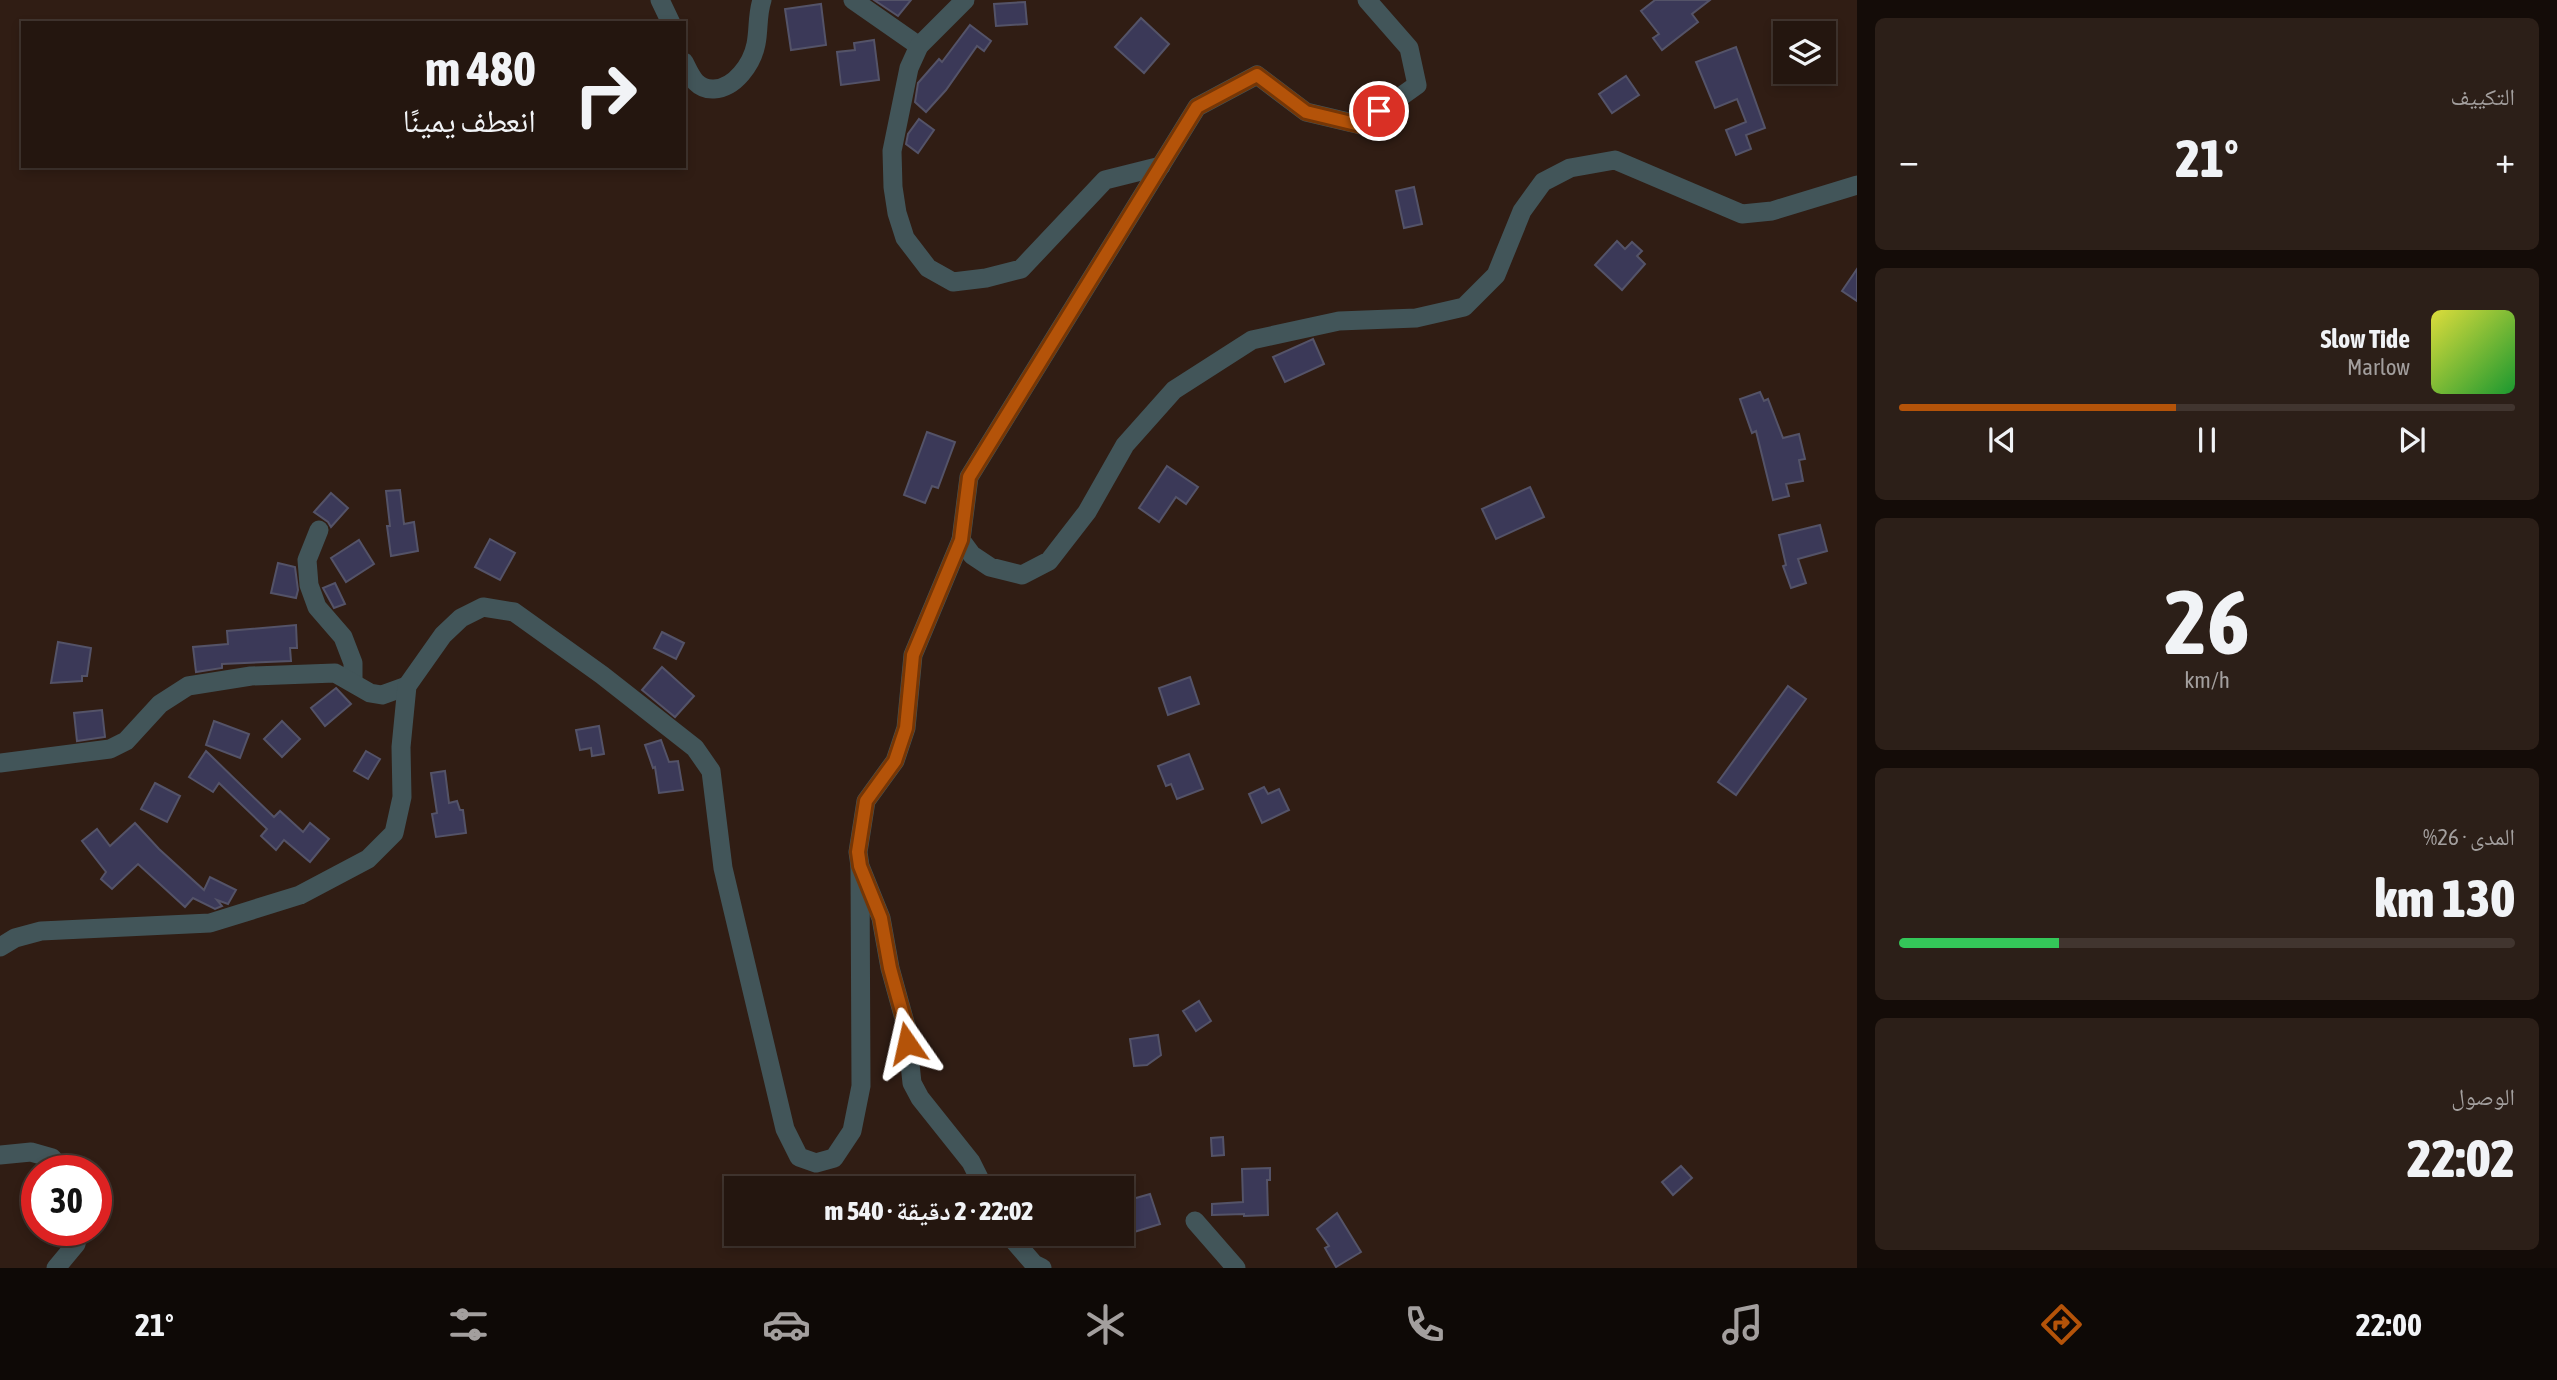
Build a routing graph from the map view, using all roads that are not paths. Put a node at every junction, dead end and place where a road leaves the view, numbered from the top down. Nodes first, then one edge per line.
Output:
1 (660, 0) edge
2 (762, 0) edge
3 (853, 0) edge
4 (965, 0) edge
5 (1367, 0) edge
6 (670, 21) edge
7 (919, 46) junction
8 (686, 66) edge
9 (1161, 166) junction
10 (1857, 185) edge
11 (319, 530) dead end
12 (961, 540) junction
13 (353, 681) junction
14 (407, 686) junction
15 (0, 764) edge
16 (860, 866) junction
17 (0, 947) edge
18 (42, 1155) edge
19 (0, 1156) edge
20 (978, 1176) edge
21 (1195, 1221) dead end
22 (74, 1246) edge
23 (1019, 1246) edge
24 (56, 1268) edge
25 (1042, 1268) edge
26 (1236, 1268) edge

1 - 6 street
2 - 8 street
3 - 7 street
4 - 7 street
5 - 9 street
7 - 9 street
9 - 12 street
10 - 12 street
11 - 13 street
12 - 16 street
13 - 14 street
13 - 15 street
14 - 16 street
14 - 17 street
16 - 20 street
18 - 19 street
21 - 26 street
22 - 24 street
23 - 25 street

